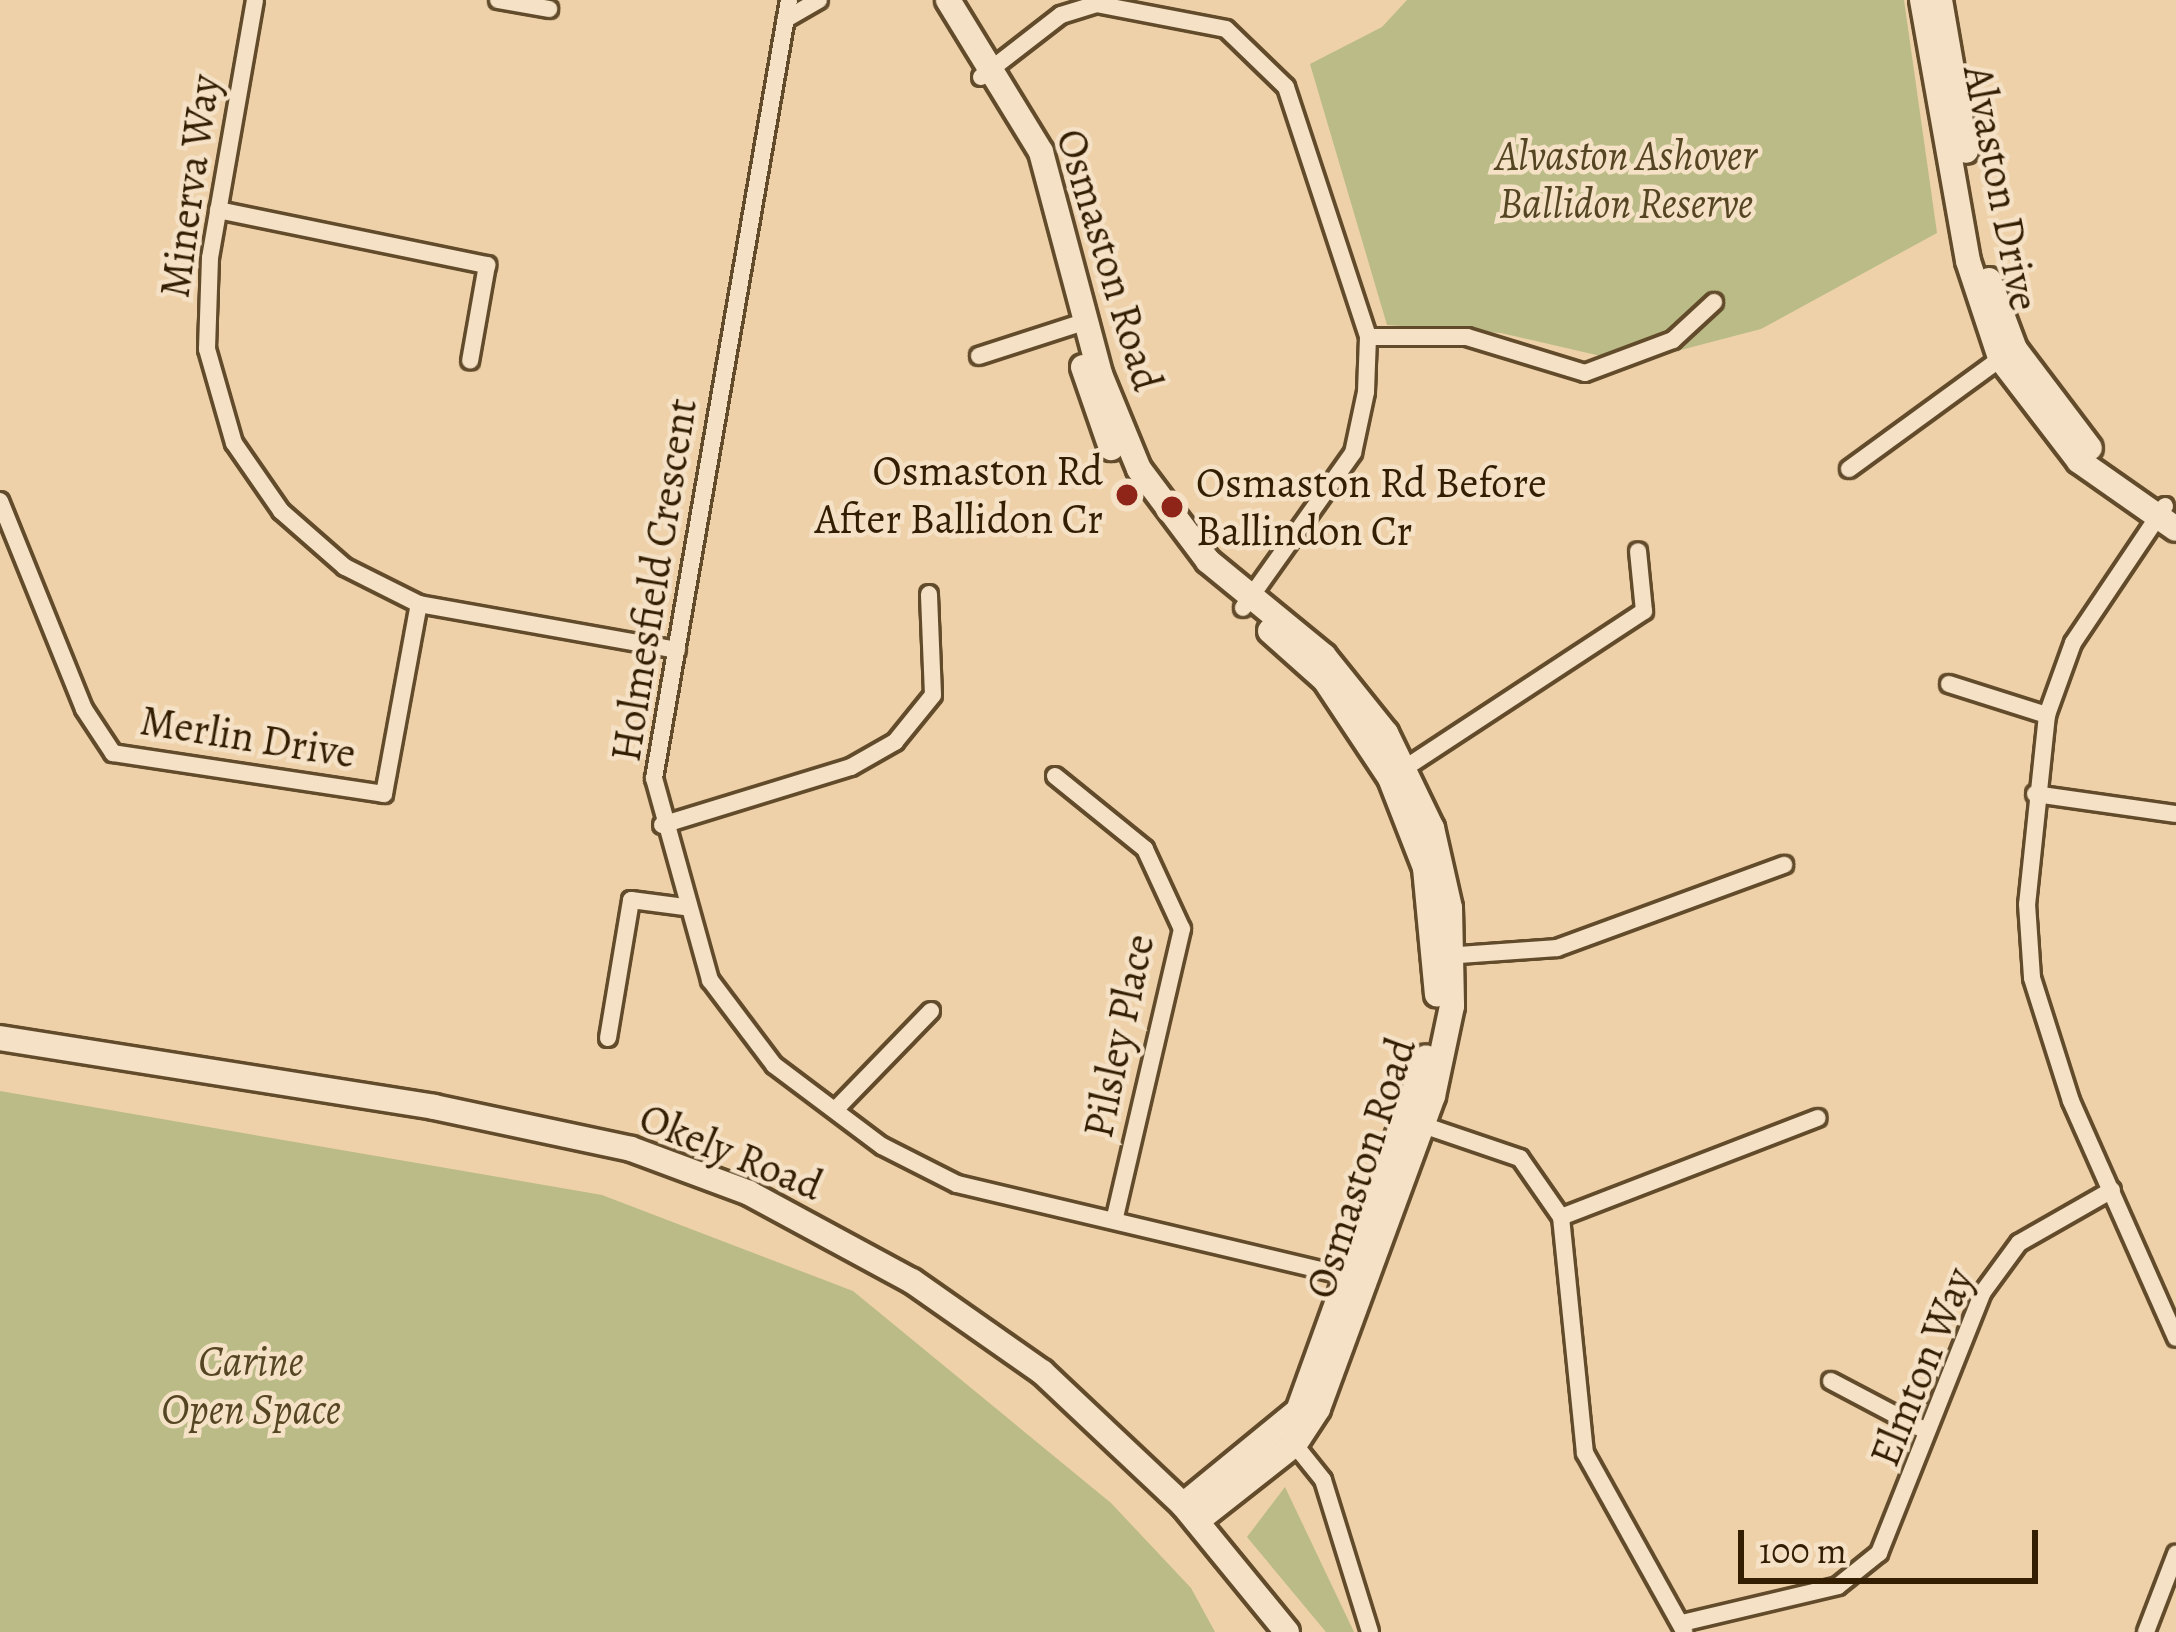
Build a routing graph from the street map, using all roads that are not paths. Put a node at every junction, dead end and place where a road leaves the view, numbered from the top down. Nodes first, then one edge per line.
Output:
1 (255, 0) edge
2 (498, 0) edge
3 (819, 0) edge
4 (930, 0) edge
5 (948, 0) edge
6 (1922, 0) edge
7 (1940, 0) edge
8 (549, 9) dead end
9 (788, 9) edge
10 (987, 72) junction
11 (218, 210) junction
12 (1714, 302) dead end
13 (1080, 323) junction
14 (1368, 337) junction
15 (2007, 354) junction
16 (979, 356) dead end
17 (470, 361) dead end
18 (1849, 469) dead end
19 (0, 501) edge
20 (2168, 516) edge
21 (1638, 551) dead end
22 (929, 594) dead end
23 (1247, 601) junction
24 (419, 604) junction
25 (676, 650) junction
26 (1948, 684) dead end
27 (2047, 715) junction
28 (1399, 772) junction
29 (1055, 776) dead end
30 (2036, 794) junction
31 (2176, 814) edge
32 (662, 825) junction
33 (1784, 865) dead end
34 (685, 907) junction
35 (1448, 956) junction
36 (931, 1011) dead end
37 (0, 1038) edge
38 (608, 1038) dead end
39 (835, 1110) junction
40 (1818, 1118) dead end
41 (1416, 1122) junction
42 (2112, 1190) junction
43 (1561, 1217) junction
44 (1115, 1218) junction
45 (1357, 1279) junction
46 (2176, 1338) edge
47 (1831, 1382) dead end
48 (1926, 1431) junction
49 (1288, 1438) junction
50 (1190, 1513) junction
51 (2176, 1555) edge
52 (1683, 1628) edge
53 (1287, 1632) edge
54 (1370, 1632) edge
55 (2146, 1632) edge

1 - 11 street, Minerva Way
2 - 8 street
3 - 9 street, Holmesfield Crescent
4 - 10 street, Osmaston Road
5 - 10 street, Osmaston Road
6 - 15 street, Alvaston Drive
7 - 15 street, Alvaston Drive
9 - 25 street, Holmesfield Crescent
10 - 13 street, Osmaston Road
10 - 14 street
11 - 17 street
11 - 24 street, Minerva Way
12 - 14 street
13 - 16 street
13 - 23 street, Osmaston Road
14 - 23 street
15 - 18 street
15 - 20 street, Alvaston Drive
19 - 24 street, Merlin Drive
20 - 27 street
21 - 28 street
22 - 32 street
23 - 28 street, Osmaston Road
24 - 25 street, Minerva Way
25 - 32 street, Holmesfield Crescent
26 - 27 street
27 - 30 street
28 - 35 street, Osmaston Road
29 - 44 street, Pilsley Place
30 - 31 street
30 - 42 street
32 - 34 street, Holmesfield Crescent
33 - 35 street
34 - 38 street
34 - 39 street, Holmesfield Crescent
35 - 41 street, Osmaston Road
36 - 39 street
37 - 50 street, Okely Road
39 - 44 street, Holmesfield Crescent
40 - 43 street
41 - 43 street
41 - 45 street, Osmaston Road
42 - 46 street
42 - 48 street, Elmton Way
43 - 52 street
44 - 45 street, Holmesfield Crescent
45 - 49 street, Osmaston Road
47 - 48 street
48 - 52 street, Elmton Way
49 - 50 street
49 - 54 street
50 - 53 street, Okely Road
51 - 55 street

